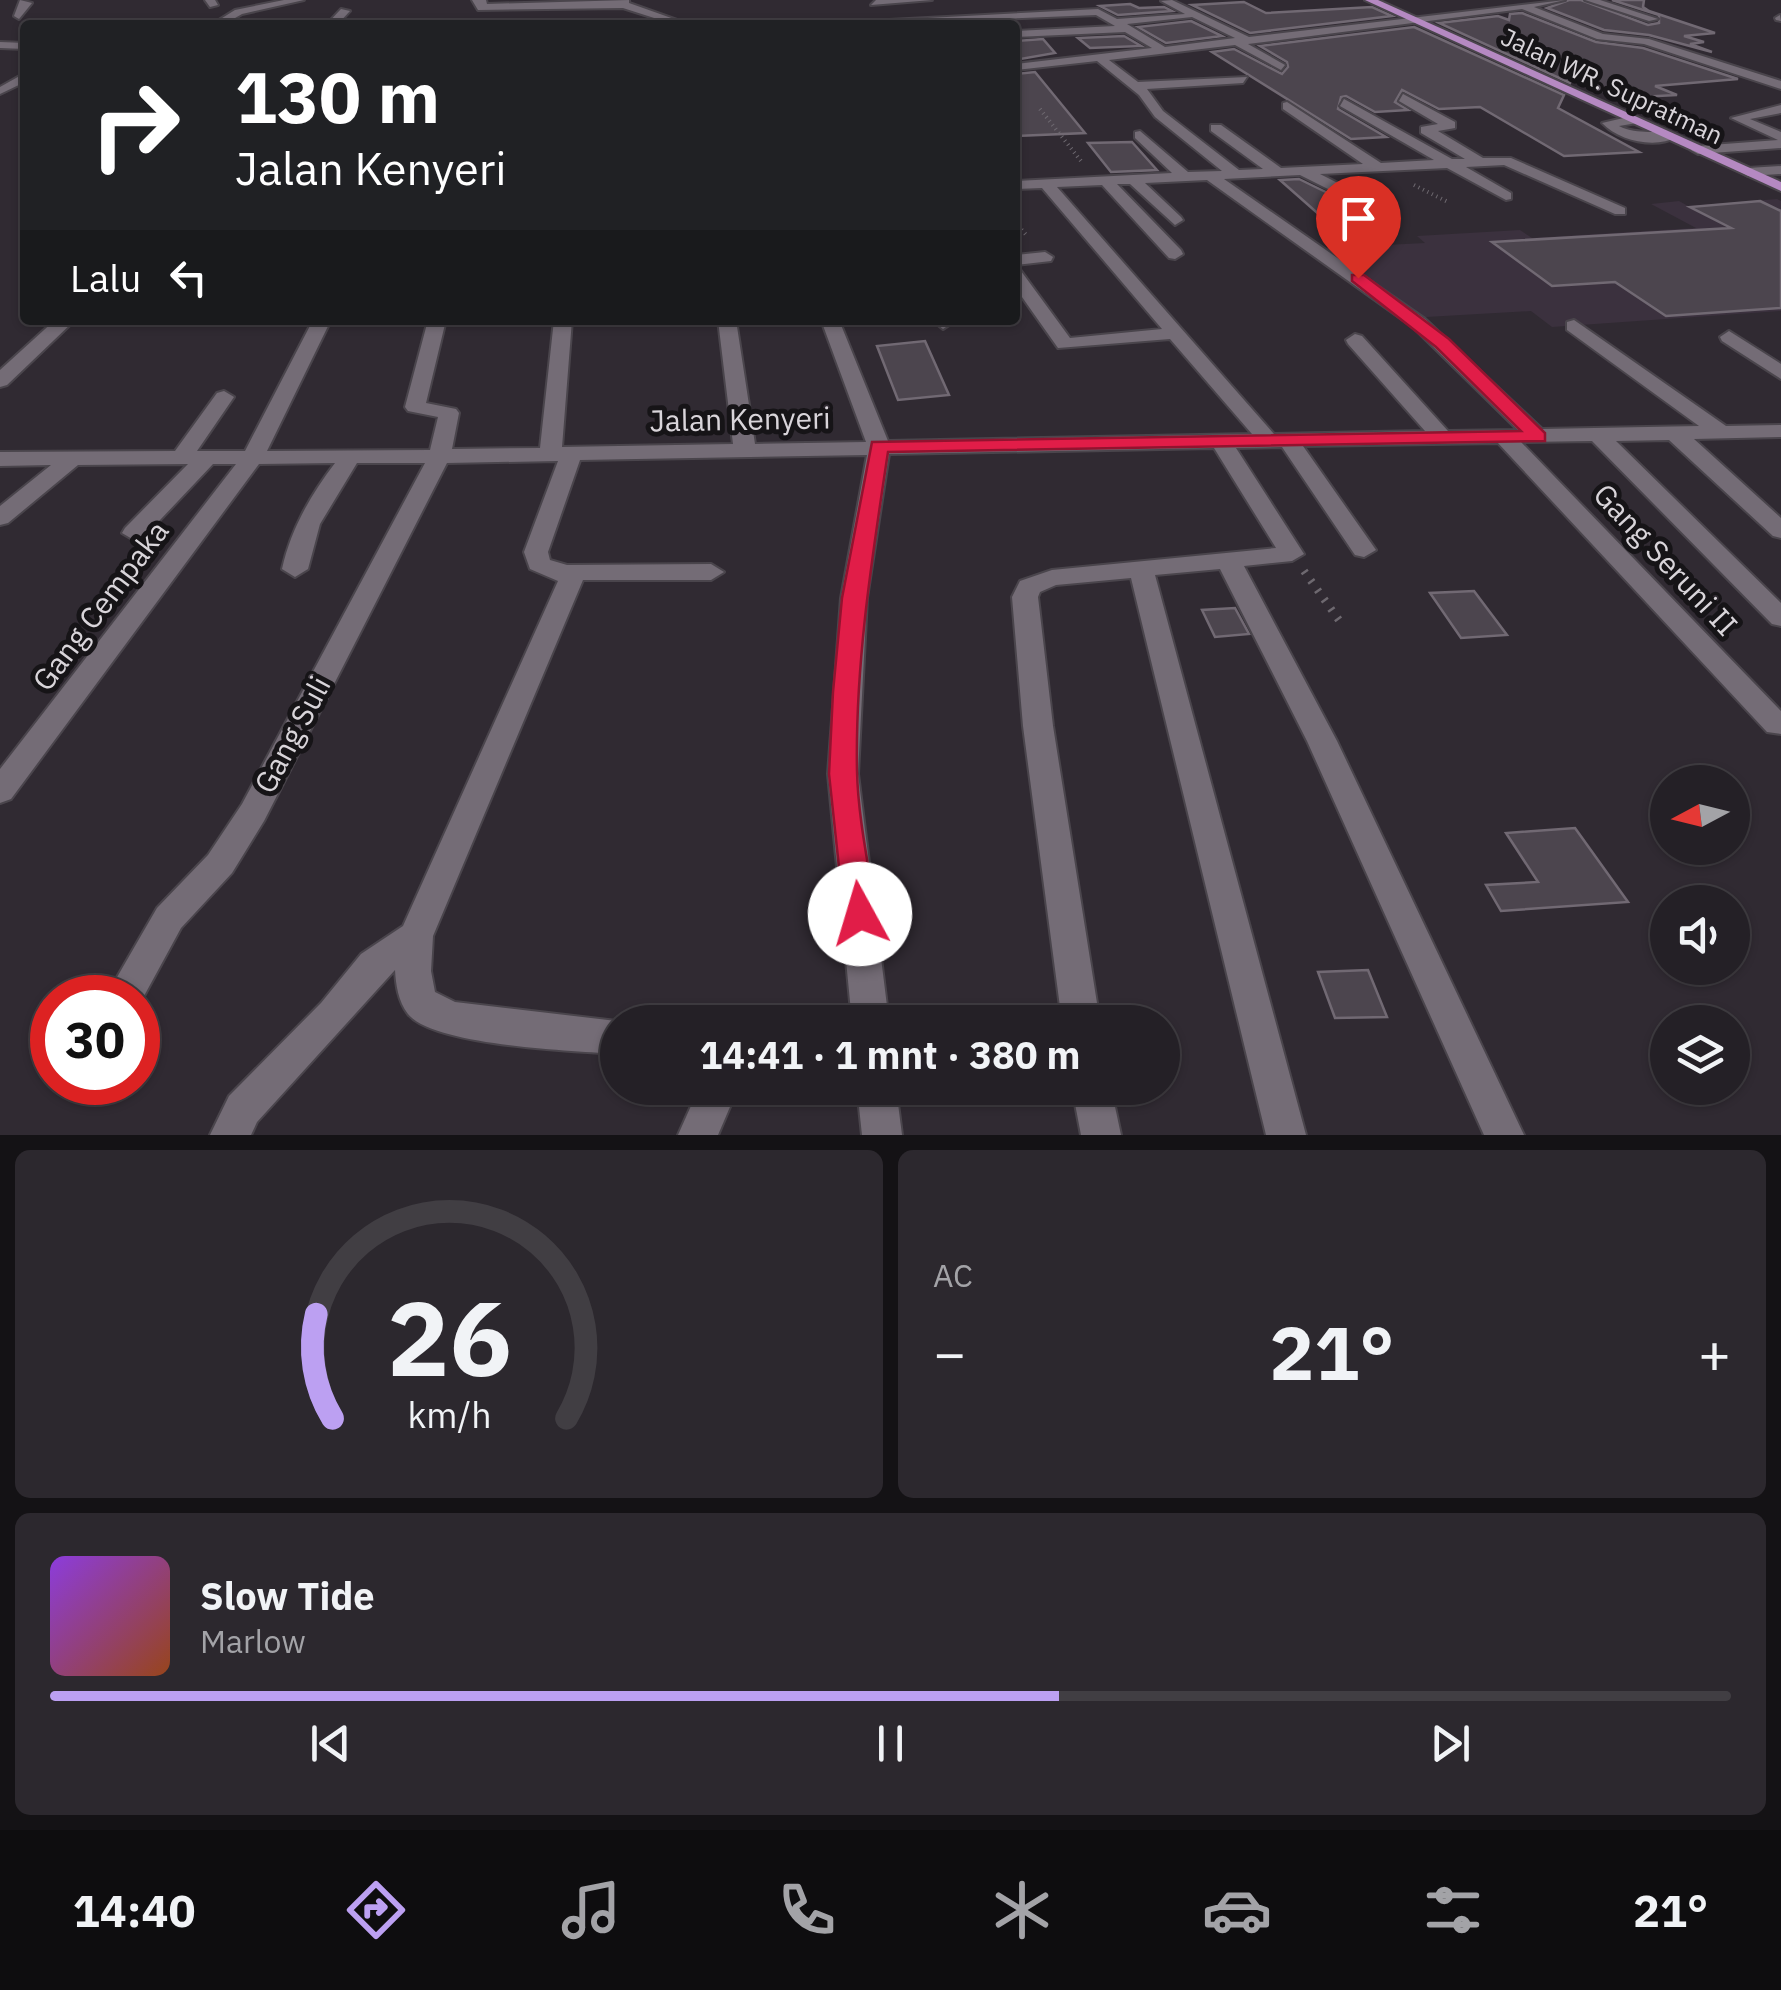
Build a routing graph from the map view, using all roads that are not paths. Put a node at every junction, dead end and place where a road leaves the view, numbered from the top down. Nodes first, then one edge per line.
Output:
1 (25, 0) edge
2 (299, 0) edge
3 (477, 0) edge
4 (926, 0) edge
5 (1370, 0) edge
6 (1484, 0) edge
7 (1560, 0) edge
8 (1590, 0) edge
9 (1166, 1) edge
10 (624, 2) edge
11 (874, 2) edge
12 (1522, 5) junction
13 (1505, 7) junction
14 (345, 11) dead end
15 (1470, 12) junction
16 (1402, 14) junction
17 (18, 16) dead end
18 (1186, 17) dead end
19 (1653, 19) dead end
20 (225, 20) edge
21 (336, 20) edge
22 (673, 20) edge
23 (921, 20) edge
24 (1418, 21) junction
25 (1117, 22) junction
26 (1128, 29) junction
27 (1321, 32) junction
28 (1020, 34) edge
29 (1241, 41) junction
30 (1344, 46) dead end
31 (1180, 48) junction
32 (1163, 50) junction
33 (1099, 57) junction
34 (1020, 66) edge
35 (1280, 68) dead end
36 (1136, 86) junction
37 (1781, 86) edge
38 (1403, 98) dead end
39 (1344, 103) dead end
40 (1287, 106) dead end
41 (1781, 109) edge
42 (1632, 120) junction
43 (1216, 128) dead end
44 (1140, 135) dead end
45 (1670, 137) junction
46 (1781, 141) edge
47 (1698, 150) junction
48 (1480, 162) junction
49 (1446, 164) junction
50 (1379, 168) junction
51 (1781, 170) edge
52 (1748, 172) junction
53 (1306, 173) junction
54 (1280, 174) junction
55 (1238, 176) junction
56 (1212, 177) junction
57 (1186, 178) junction
58 (1134, 180) junction
59 (1102, 182) junction
60 (1020, 184) edge
61 (1046, 184) junction
62 (1781, 187) edge
63 (1506, 196) dead end
64 (1378, 208) dead end
65 (1620, 211) dead end
66 (1175, 220) dead end
67 (1176, 254) dead end
68 (1044, 258) dead end
69 (1020, 260) edge
70 (1020, 282) edge
71 (61, 325) edge
72 (319, 325) edge
73 (435, 325) edge
74 (562, 325) edge
75 (728, 325) edge
76 (832, 325) edge
77 (1574, 326) dead end
78 (1175, 333) junction
79 (1729, 337) dead end
80 (1355, 340) dead end
81 (1781, 373) edge
82 (0, 381) edge
83 (224, 397) dead end
84 (1781, 431) edge
85 (1722, 433) junction
86 (1676, 434) junction
87 (1600, 436) junction
88 (1538, 437) junction
89 (1443, 438) junction
90 (1506, 438) junction
91 (1220, 440) junction
92 (1278, 440) junction
93 (879, 446) junction
94 (745, 450) junction
95 (561, 454) junction
96 (439, 456) junction
97 (72, 458) junction
98 (207, 458) junction
99 (252, 458) junction
100 (350, 458) junction
101 (0, 459) edge
102 (181, 459) junction
103 (0, 518) edge
104 (1781, 530) edge
105 (134, 533) dead end
106 (1364, 550) dead end
107 (1229, 560) junction
108 (1142, 569) junction
109 (296, 570) dead end
110 (710, 572) dead end
111 (566, 573) junction
112 (1781, 618) edge
113 (1777, 725) dead end
114 (0, 791) edge
115 (416, 936) junction
116 (136, 975) edge
117 (869, 1005) edge
118 (1079, 1005) edge
119 (600, 1035) edge
120 (711, 1105) edge
121 (879, 1105) edge
122 (1095, 1105) edge
123 (230, 1135) edge
124 (698, 1135) edge
125 (882, 1135) edge
126 (1100, 1135) edge
127 (1286, 1135) edge
128 (1504, 1135) edge

1 - 17 street
2 - 20 street
3 - 10 street
4 - 11 street
5 - 16 main road, Jalan WR. Supratman
6 - 13 street
7 - 12 street
8 - 19 street
9 - 29 street
10 - 22 street
12 - 13 street
12 - 37 street
13 - 15 street
14 - 21 street
15 - 16 street
15 - 24 street
16 - 24 main road, Jalan WR. Supratman
18 - 25 street
23 - 25 street
24 - 27 street
24 - 42 main road, Jalan WR. Supratman
25 - 26 street
26 - 28 street
26 - 32 street
27 - 29 street
27 - 30 street
29 - 31 street
29 - 35 street
31 - 32 street
31 - 36 street
32 - 33 street
33 - 34 street
33 - 36 street
36 - 55 street
38 - 48 street
39 - 49 street
40 - 50 street
41 - 46 street
42 - 45 main road, Jalan WR. Supratman
42 - 45 street
43 - 54 street
44 - 57 street
45 - 47 main road, Jalan WR. Supratman
46 - 47 street
47 - 52 main road, Jalan WR. Supratman
48 - 49 street
48 - 65 street
49 - 50 street
49 - 63 street
50 - 53 street
51 - 52 street
52 - 62 main road, Jalan WR. Supratman
53 - 54 street
53 - 64 street
54 - 55 street
55 - 56 street
56 - 57 street
56 - 88 street
57 - 58 street
58 - 59 street
58 - 66 street
59 - 61 street
59 - 67 street
60 - 61 street
61 - 78 street
68 - 69 street
70 - 78 street
71 - 82 street
72 - 99 street, Gang Cempaka
73 - 96 street
74 - 95 street
75 - 94 street
76 - 93 street
77 - 85 street
78 - 92 street
79 - 81 street
80 - 89 street
83 - 102 street
84 - 85 street, Jalan Kenyeri
85 - 86 street, Jalan Kenyeri
86 - 87 street, Jalan Kenyeri
86 - 104 street
87 - 88 street, Jalan Kenyeri
87 - 112 street
88 - 90 street, Jalan Kenyeri
89 - 90 street, Jalan Kenyeri
89 - 92 street, Jalan Kenyeri
90 - 113 street, Gang Seruni II
91 - 92 street, Jalan Kenyeri
91 - 93 street, Jalan Kenyeri
91 - 107 street
92 - 106 street
93 - 94 street, Jalan Kenyeri
93 - 117 street
94 - 95 street, Jalan Kenyeri
95 - 96 street, Jalan Kenyeri
95 - 111 street
96 - 100 street, Jalan Kenyeri
96 - 116 street, Gang Suli
97 - 101 street, Jalan Kenyeri
97 - 102 street, Jalan Kenyeri
97 - 103 street
98 - 99 street, Jalan Kenyeri
98 - 102 street, Jalan Kenyeri
98 - 105 street
99 - 100 street, Jalan Kenyeri
99 - 114 street, Gang Cempaka
100 - 109 street
107 - 108 street
107 - 128 street
108 - 118 street
108 - 127 street
110 - 111 street
111 - 115 street
115 - 119 street
115 - 123 street
120 - 124 street
121 - 125 street
122 - 126 street

